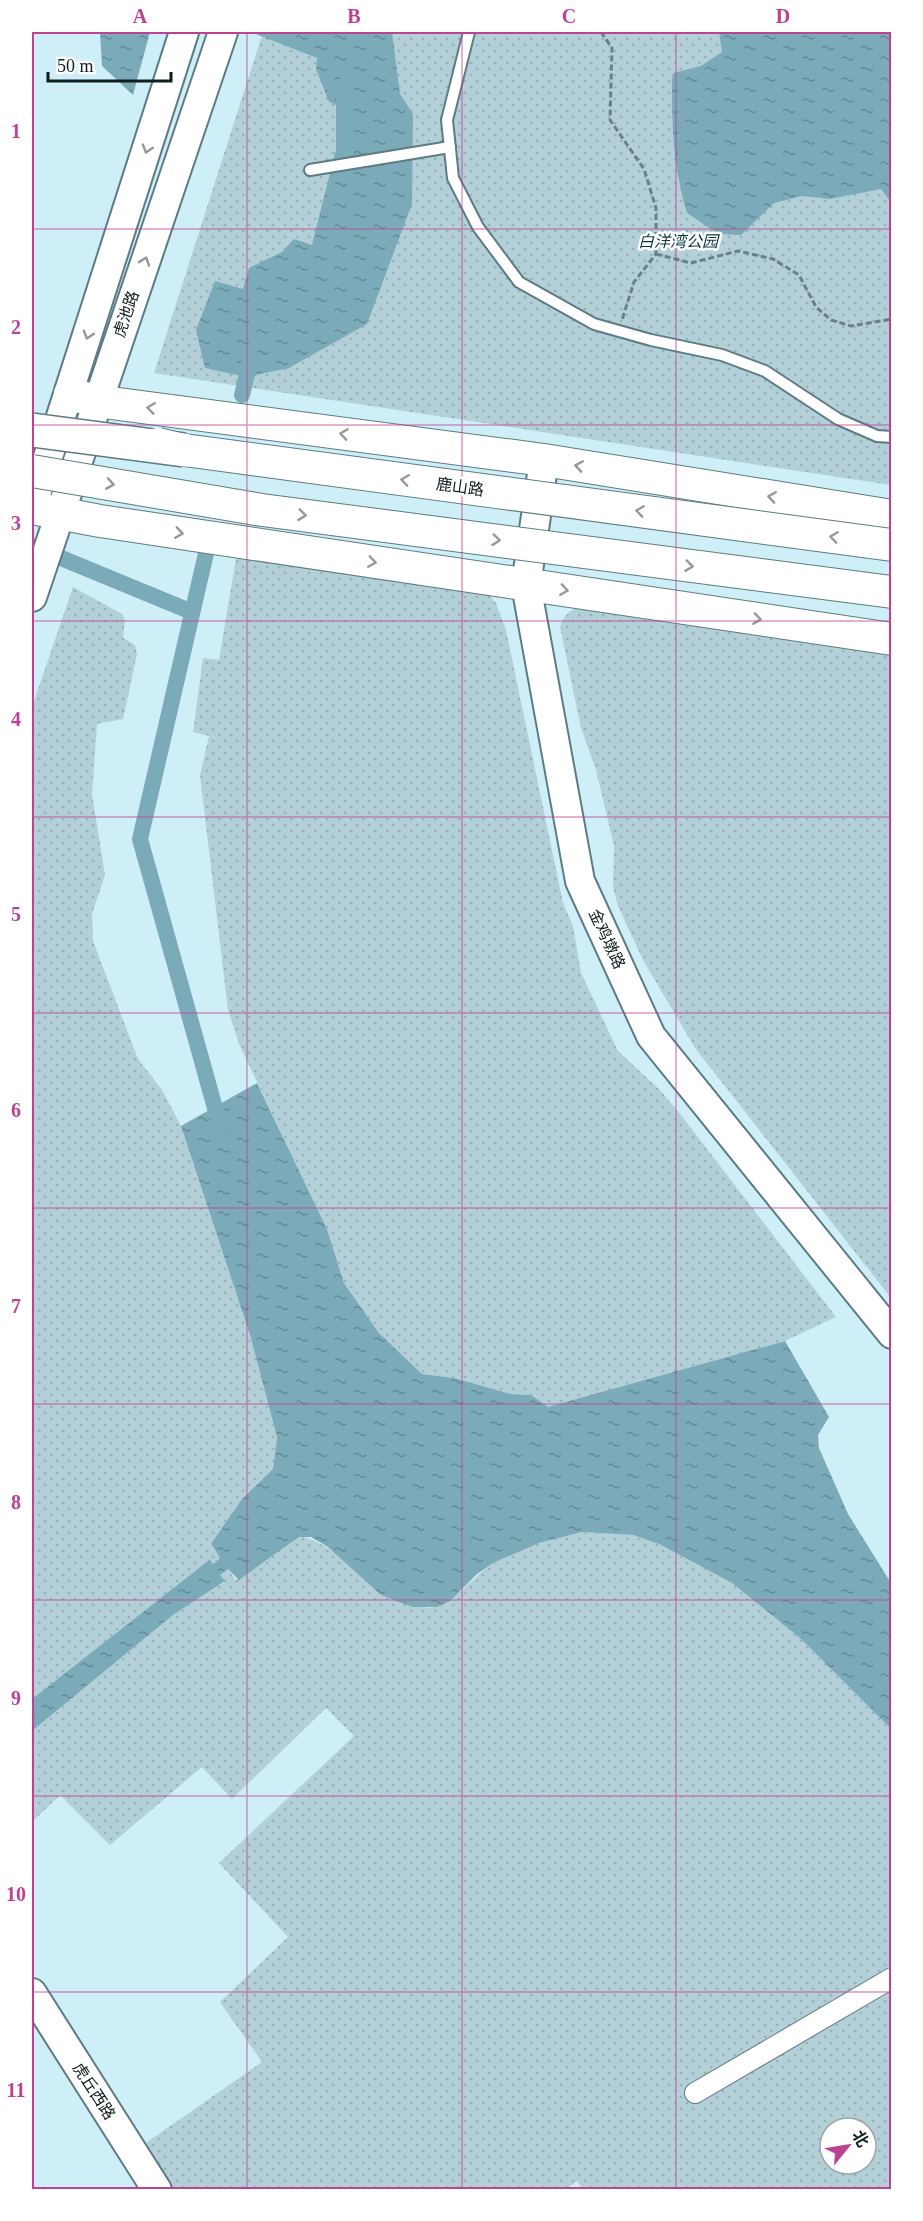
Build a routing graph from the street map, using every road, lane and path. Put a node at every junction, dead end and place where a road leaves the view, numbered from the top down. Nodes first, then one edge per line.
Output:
1 (184, 32) edge
2 (223, 32) edge
3 (469, 32) edge
4 (601, 32) edge
5 (450, 147) junction
6 (310, 170) dead end
7 (656, 254) junction
8 (891, 319) edge
9 (619, 331) junction
10 (83, 397) junction
11 (32, 413) edge
12 (32, 430) edge
13 (891, 437) edge
14 (184, 450) junction
15 (544, 460) junction
16 (32, 471) edge
17 (43, 516) edge
18 (891, 516) edge
19 (891, 545) edge
20 (526, 585) junction
21 (891, 592) edge
22 (32, 597) edge
23 (891, 639) edge
24 (891, 1334) edge
25 (891, 1978) edge
26 (32, 1994) edge
27 (695, 2093) dead end
28 (156, 2190) edge

1 -> 10 street, 虎池路
10 -> 2 street, 虎池路
3 - 5 lane
4 - 7 path
5 - 6 lane
5 - 9 lane
7 - 8 path
7 - 9 path
9 - 13 lane
15 -> 10 main road
10 - 17 street, 虎池路
11 - 14 main road, 鹿山路, bridge
12 - 14 highway, bridge
19 -> 14 main road, 鹿山路, bridge
18 -> 15 main road
15 - 20 street, 金鸡墩路
16 -> 21 main road, bridge
17 -> 20 main road
17 - 22 street, 虎池路
20 -> 23 main road
20 - 24 street, 金鸡墩路
25 - 27 street
26 - 28 street, 虎丘西路

